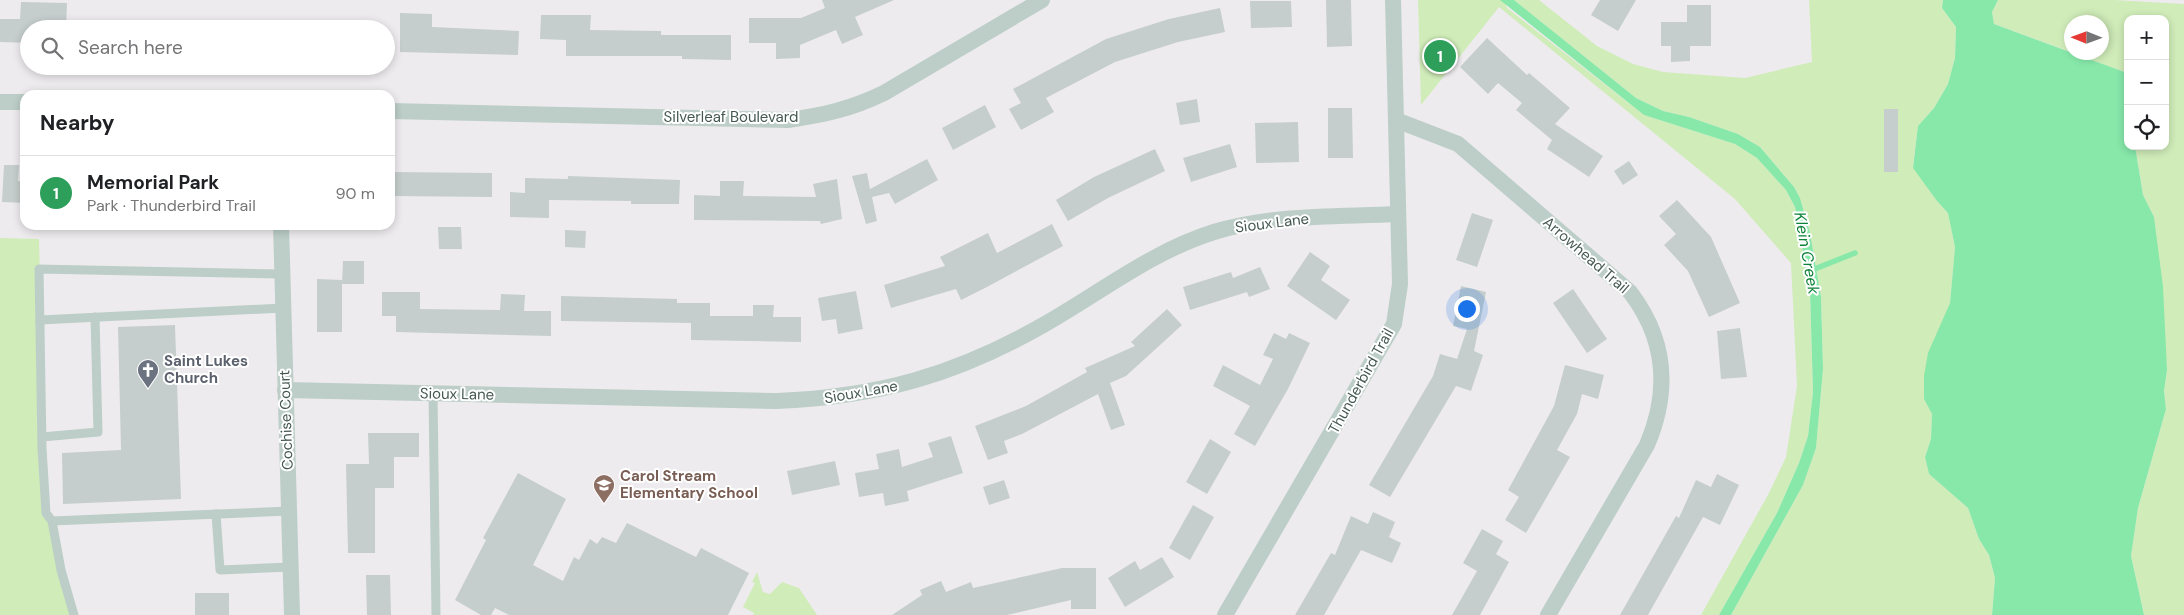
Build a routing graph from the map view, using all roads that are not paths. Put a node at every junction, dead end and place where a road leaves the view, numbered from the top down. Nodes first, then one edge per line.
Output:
1 (1042, 0) edge
2 (1393, 0) edge
3 (0, 102) edge
4 (20, 102) edge
5 (395, 111) edge
6 (1396, 120) junction
7 (1398, 214) junction
8 (281, 230) edge
9 (282, 274) junction
10 (283, 308) junction
11 (95, 317) junction
12 (40, 320) junction
13 (286, 390) junction
14 (433, 393) junction
15 (42, 438) junction
16 (289, 511) junction
17 (216, 514) junction
18 (52, 521) junction
19 (290, 567) junction
20 (74, 615) edge
21 (292, 615) edge
22 (436, 615) edge
23 (1225, 615) edge
24 (1548, 615) edge

1 - 5 street, Silverleaf Boulevard
2 - 6 street, Thunderbird Trail
3 - 4 street
6 - 7 street, Thunderbird Trail
6 - 24 street, Arrowhead Trail
7 - 14 street, Sioux Lane
7 - 23 street, Thunderbird Trail
8 - 9 street, Cochise Court
9 - 10 street, Cochise Court
9 - 12 lane
10 - 11 lane
10 - 13 street, Cochise Court
11 - 12 lane
11 - 15 lane
12 - 15 lane
13 - 14 street, Sioux Lane
13 - 16 street, Cochise Court
14 - 22 lane
15 - 18 lane
16 - 17 lane
16 - 19 street, Cochise Court
17 - 18 lane
17 - 19 lane
18 - 20 lane
19 - 21 street, Cochise Court

